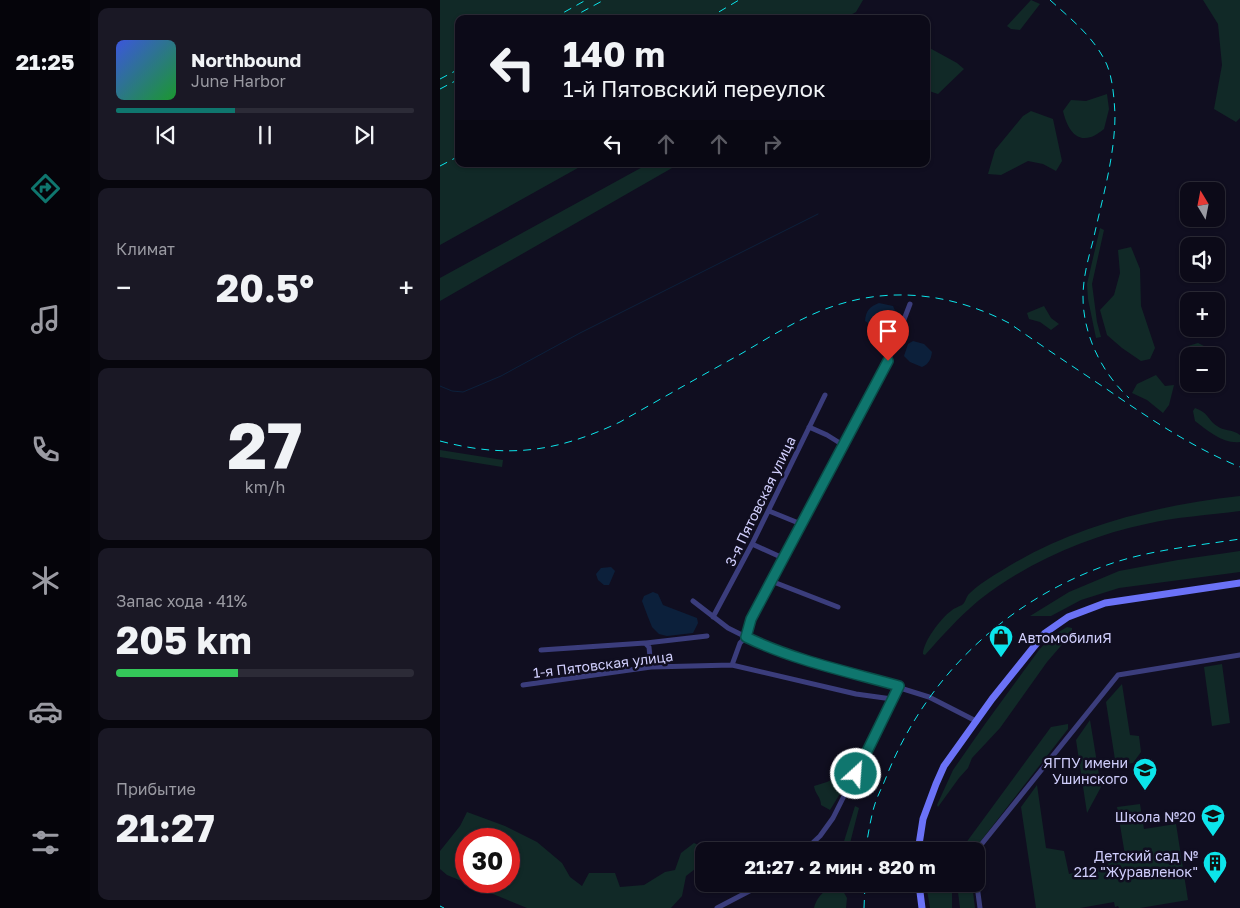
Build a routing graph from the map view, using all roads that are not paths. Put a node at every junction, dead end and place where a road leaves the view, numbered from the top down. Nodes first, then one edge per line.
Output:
1 (910, 304) dead end
2 (825, 395) dead end
3 (809, 427) junction
4 (843, 445) junction
5 (769, 511) junction
6 (801, 524) junction
7 (752, 544) junction
8 (783, 558) junction
9 (771, 581) junction
10 (1240, 583) edge
11 (693, 601) dead end
12 (838, 607) dead end
13 (713, 617) junction
14 (707, 636) dead end
15 (746, 637) junction
16 (645, 643) junction
17 (541, 650) dead end
18 (1240, 655) edge
19 (732, 666) junction
20 (651, 667) junction
21 (523, 685) dead end
22 (899, 686) junction
23 (892, 699) junction
24 (976, 721) junction
25 (814, 842) edge
26 (919, 842) edge
27 (983, 842) edge
28 (748, 892) edge
29 (920, 892) edge
30 (978, 892) edge
31 (717, 908) edge
32 (922, 908) edge
33 (980, 908) edge

1 - 4 street
2 - 3 street, 3-я Пятовская улица
3 - 4 street
3 - 5 street, 3-я Пятовская улица
4 - 6 street
5 - 6 street
5 - 7 street, 3-я Пятовская улица
6 - 8 street
7 - 8 street
7 - 13 street, 3-я Пятовская улица
8 - 9 street
9 - 12 street
9 - 15 street
10 - 24 street
11 - 13 street
13 - 15 street
14 - 16 street
15 - 19 street
15 - 22 street
16 - 17 street
16 - 20 street
18 - 27 street
19 - 20 street, 1-я Пятовская улица
19 - 23 street, 1-я Пятовская улица
20 - 21 street, 1-я Пятовская улица
22 - 23 street
22 - 24 street
23 - 25 street
24 - 26 street
28 - 31 street
29 - 32 street
30 - 33 street

